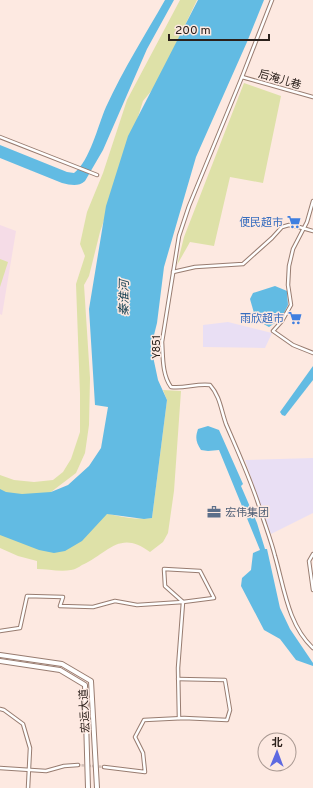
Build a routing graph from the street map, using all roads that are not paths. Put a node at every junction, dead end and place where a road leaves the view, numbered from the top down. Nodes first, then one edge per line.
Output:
1 (272, 0) edge
2 (242, 77) junction
3 (313, 97) edge
4 (0, 137) edge
5 (97, 175) dead end
6 (313, 201) edge
7 (304, 228) junction
8 (313, 231) edge
9 (173, 272) junction
10 (313, 353) edge
11 (313, 554) edge
12 (313, 590) edge
13 (183, 602) junction
14 (0, 631) edge
15 (313, 648) edge
16 (0, 655) edge
17 (0, 661) edge
18 (178, 679) junction
19 (0, 709) edge
20 (179, 718) junction
21 (78, 765) tunnel mouth
22 (104, 767) tunnel mouth
23 (0, 768) edge
24 (29, 770) junction
25 (28, 788) edge
26 (88, 788) edge
27 (97, 788) edge

1 - 2 street, Y851
2 - 3 street, 后淹儿巷
2 - 9 street, Y851
4 - 5 street
6 - 7 street
7 - 8 street
7 - 9 street
7 - 10 street
9 - 15 street, Y851
11 - 12 street
13 - 13 street
13 - 14 street
13 - 18 street
16 - 27 main road, 宏运大道
17 - 26 main road, 宏运大道
18 - 20 street
18 - 20 street
19 - 24 street
20 - 22 street
21 - 24 street
23 - 24 street
24 - 25 street

